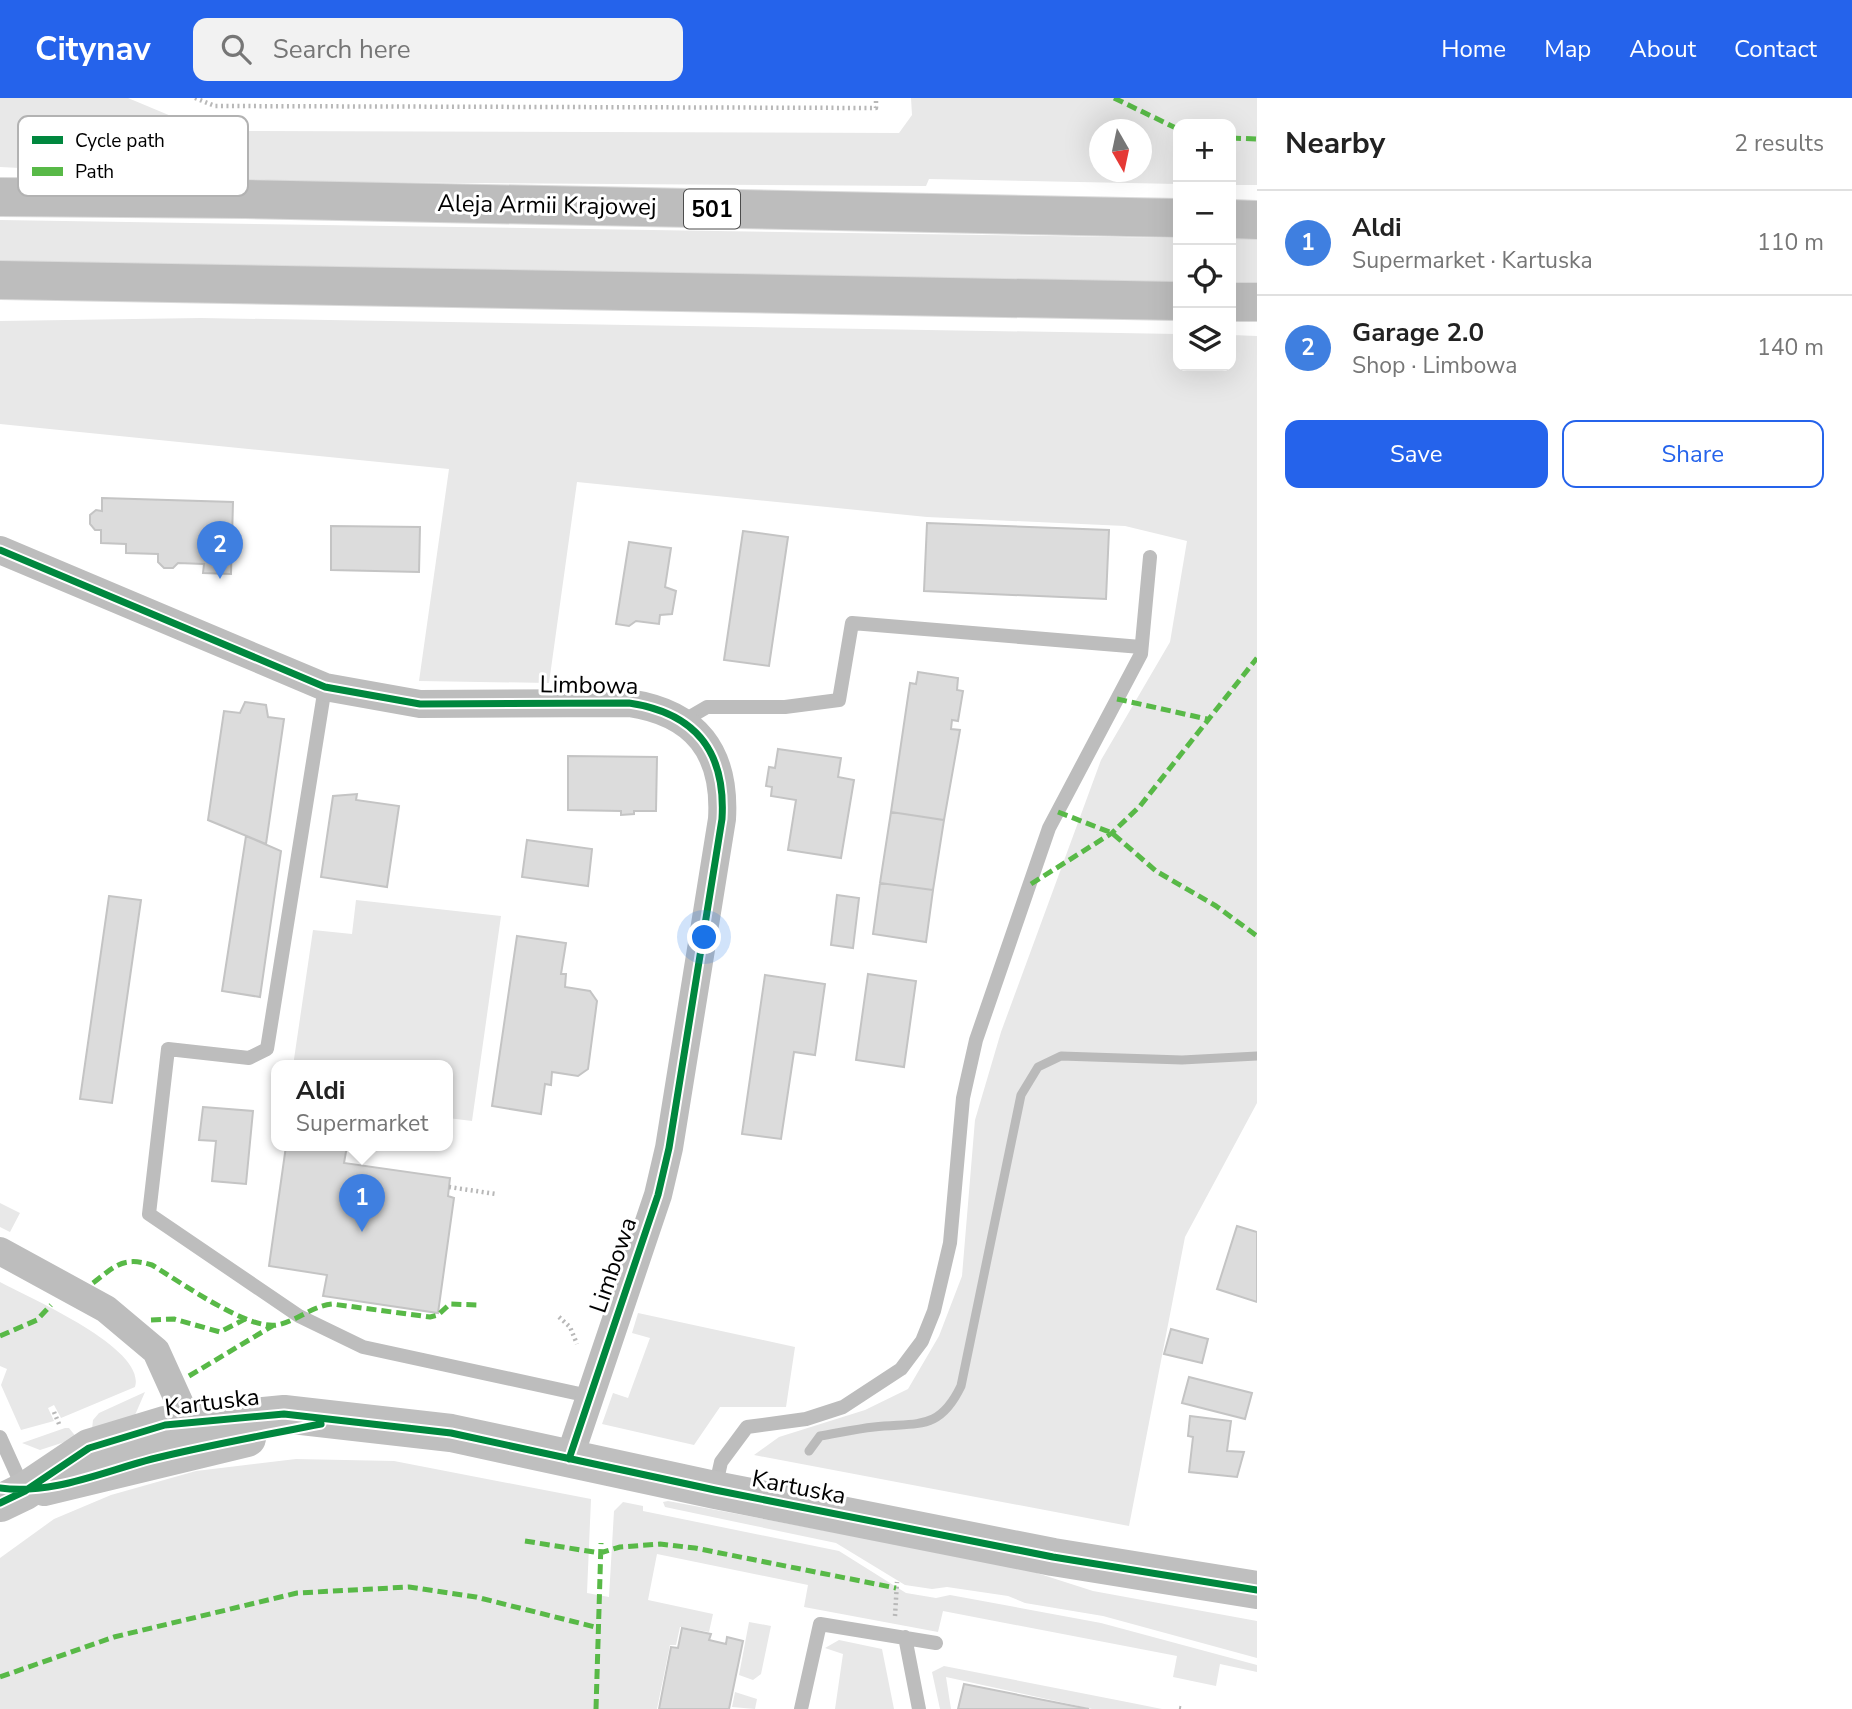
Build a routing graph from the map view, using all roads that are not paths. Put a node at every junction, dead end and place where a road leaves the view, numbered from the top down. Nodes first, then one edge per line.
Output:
1 (0, 197) edge
2 (1173, 218) edge
3 (1236, 219) edge
4 (1257, 219) edge
5 (0, 280) edge
6 (1173, 301) edge
7 (1236, 302) edge
8 (1257, 302) edge
9 (0, 550) edge
10 (1150, 557) dead end
11 (1141, 646) junction
12 (325, 687) junction
13 (683, 721) junction
14 (0, 1251) edge
15 (589, 1396) junction
16 (194, 1435) junction
17 (0, 1437) edge
18 (569, 1459) junction
19 (715, 1490) junction
20 (12, 1497) edge
21 (1257, 1590) edge
22 (905, 1637) junction
23 (936, 1643) dead end
24 (801, 1709) edge
25 (919, 1709) edge

1 - 2 main road, Aleja Armii Krajowej / 501
3 - 4 main road
5 - 6 main road
7 - 8 main road
9 - 12 street, Limbowa
10 - 11 lane
11 - 13 lane
11 - 19 lane
12 - 13 street, Limbowa
12 - 15 lane
13 - 15 street, Limbowa
14 - 16 street, Kartuska
15 - 18 street, Limbowa
16 - 18 street, Kartuska
16 - 20 street, Kartuska
17 - 20 lane
18 - 19 street, Kartuska
19 - 21 street, Kartuska
22 - 23 lane
22 - 24 lane
22 - 25 lane

